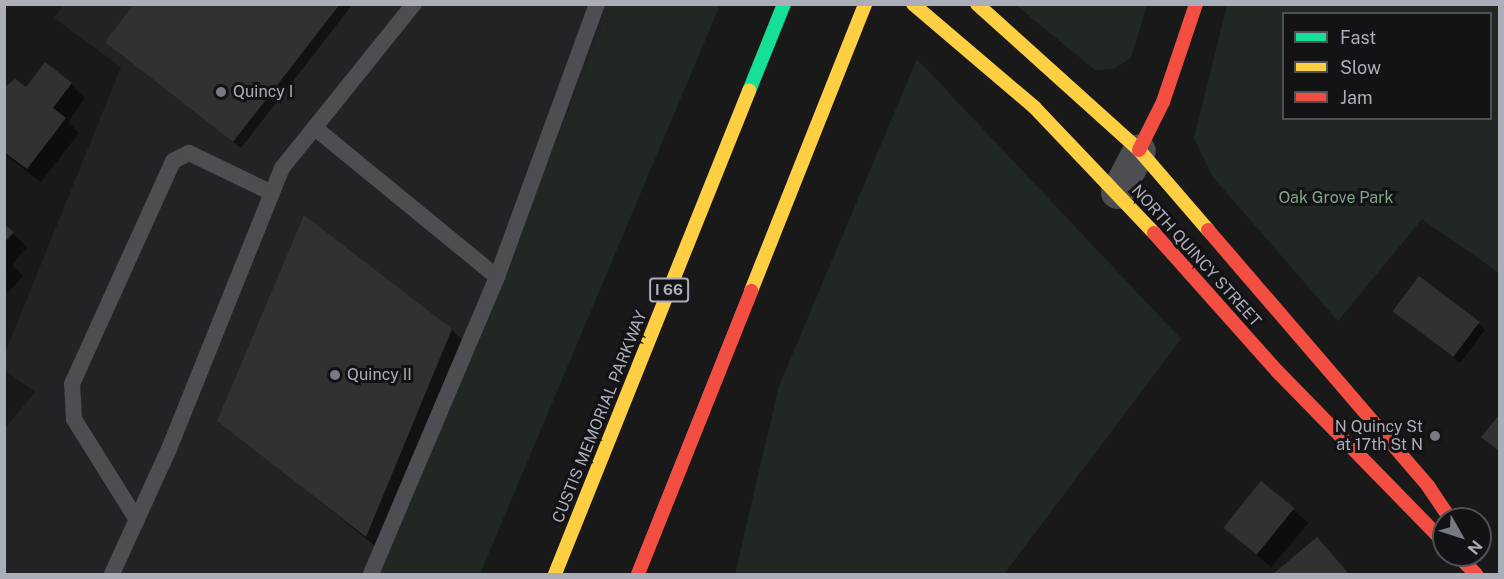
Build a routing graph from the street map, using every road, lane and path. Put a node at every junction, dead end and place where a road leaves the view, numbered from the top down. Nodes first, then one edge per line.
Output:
1 (414, 4) edge
2 (597, 4) edge
3 (784, 4) edge
4 (865, 4) edge
5 (913, 4) edge
6 (977, 4) edge
7 (1196, 4) edge
8 (315, 128) junction
9 (1139, 150) junction
10 (1117, 192) junction
11 (272, 193) junction
12 (497, 278) junction
13 (1442, 507) edge
14 (137, 520) junction
15 (1432, 530) edge
16 (116, 573) edge
17 (371, 574) edge
18 (555, 574) edge
19 (638, 574) edge

1 - 8 lane
2 - 12 lane
3 - 18 main road, CUSTIS MEMORIAL PARKWAY / I 66
4 - 19 main road
5 - 10 main road, NORTH QUINCY STREET
6 - 9 main road, NORTH QUINCY STREET
7 - 9 main road
8 - 11 lane
8 - 12 lane
9 - 10 street
9 - 13 main road, NORTH QUINCY STREET
10 - 15 main road, NORTH QUINCY STREET
11 - 14 lane
11 - 14 lane
12 - 17 lane
14 - 16 lane

